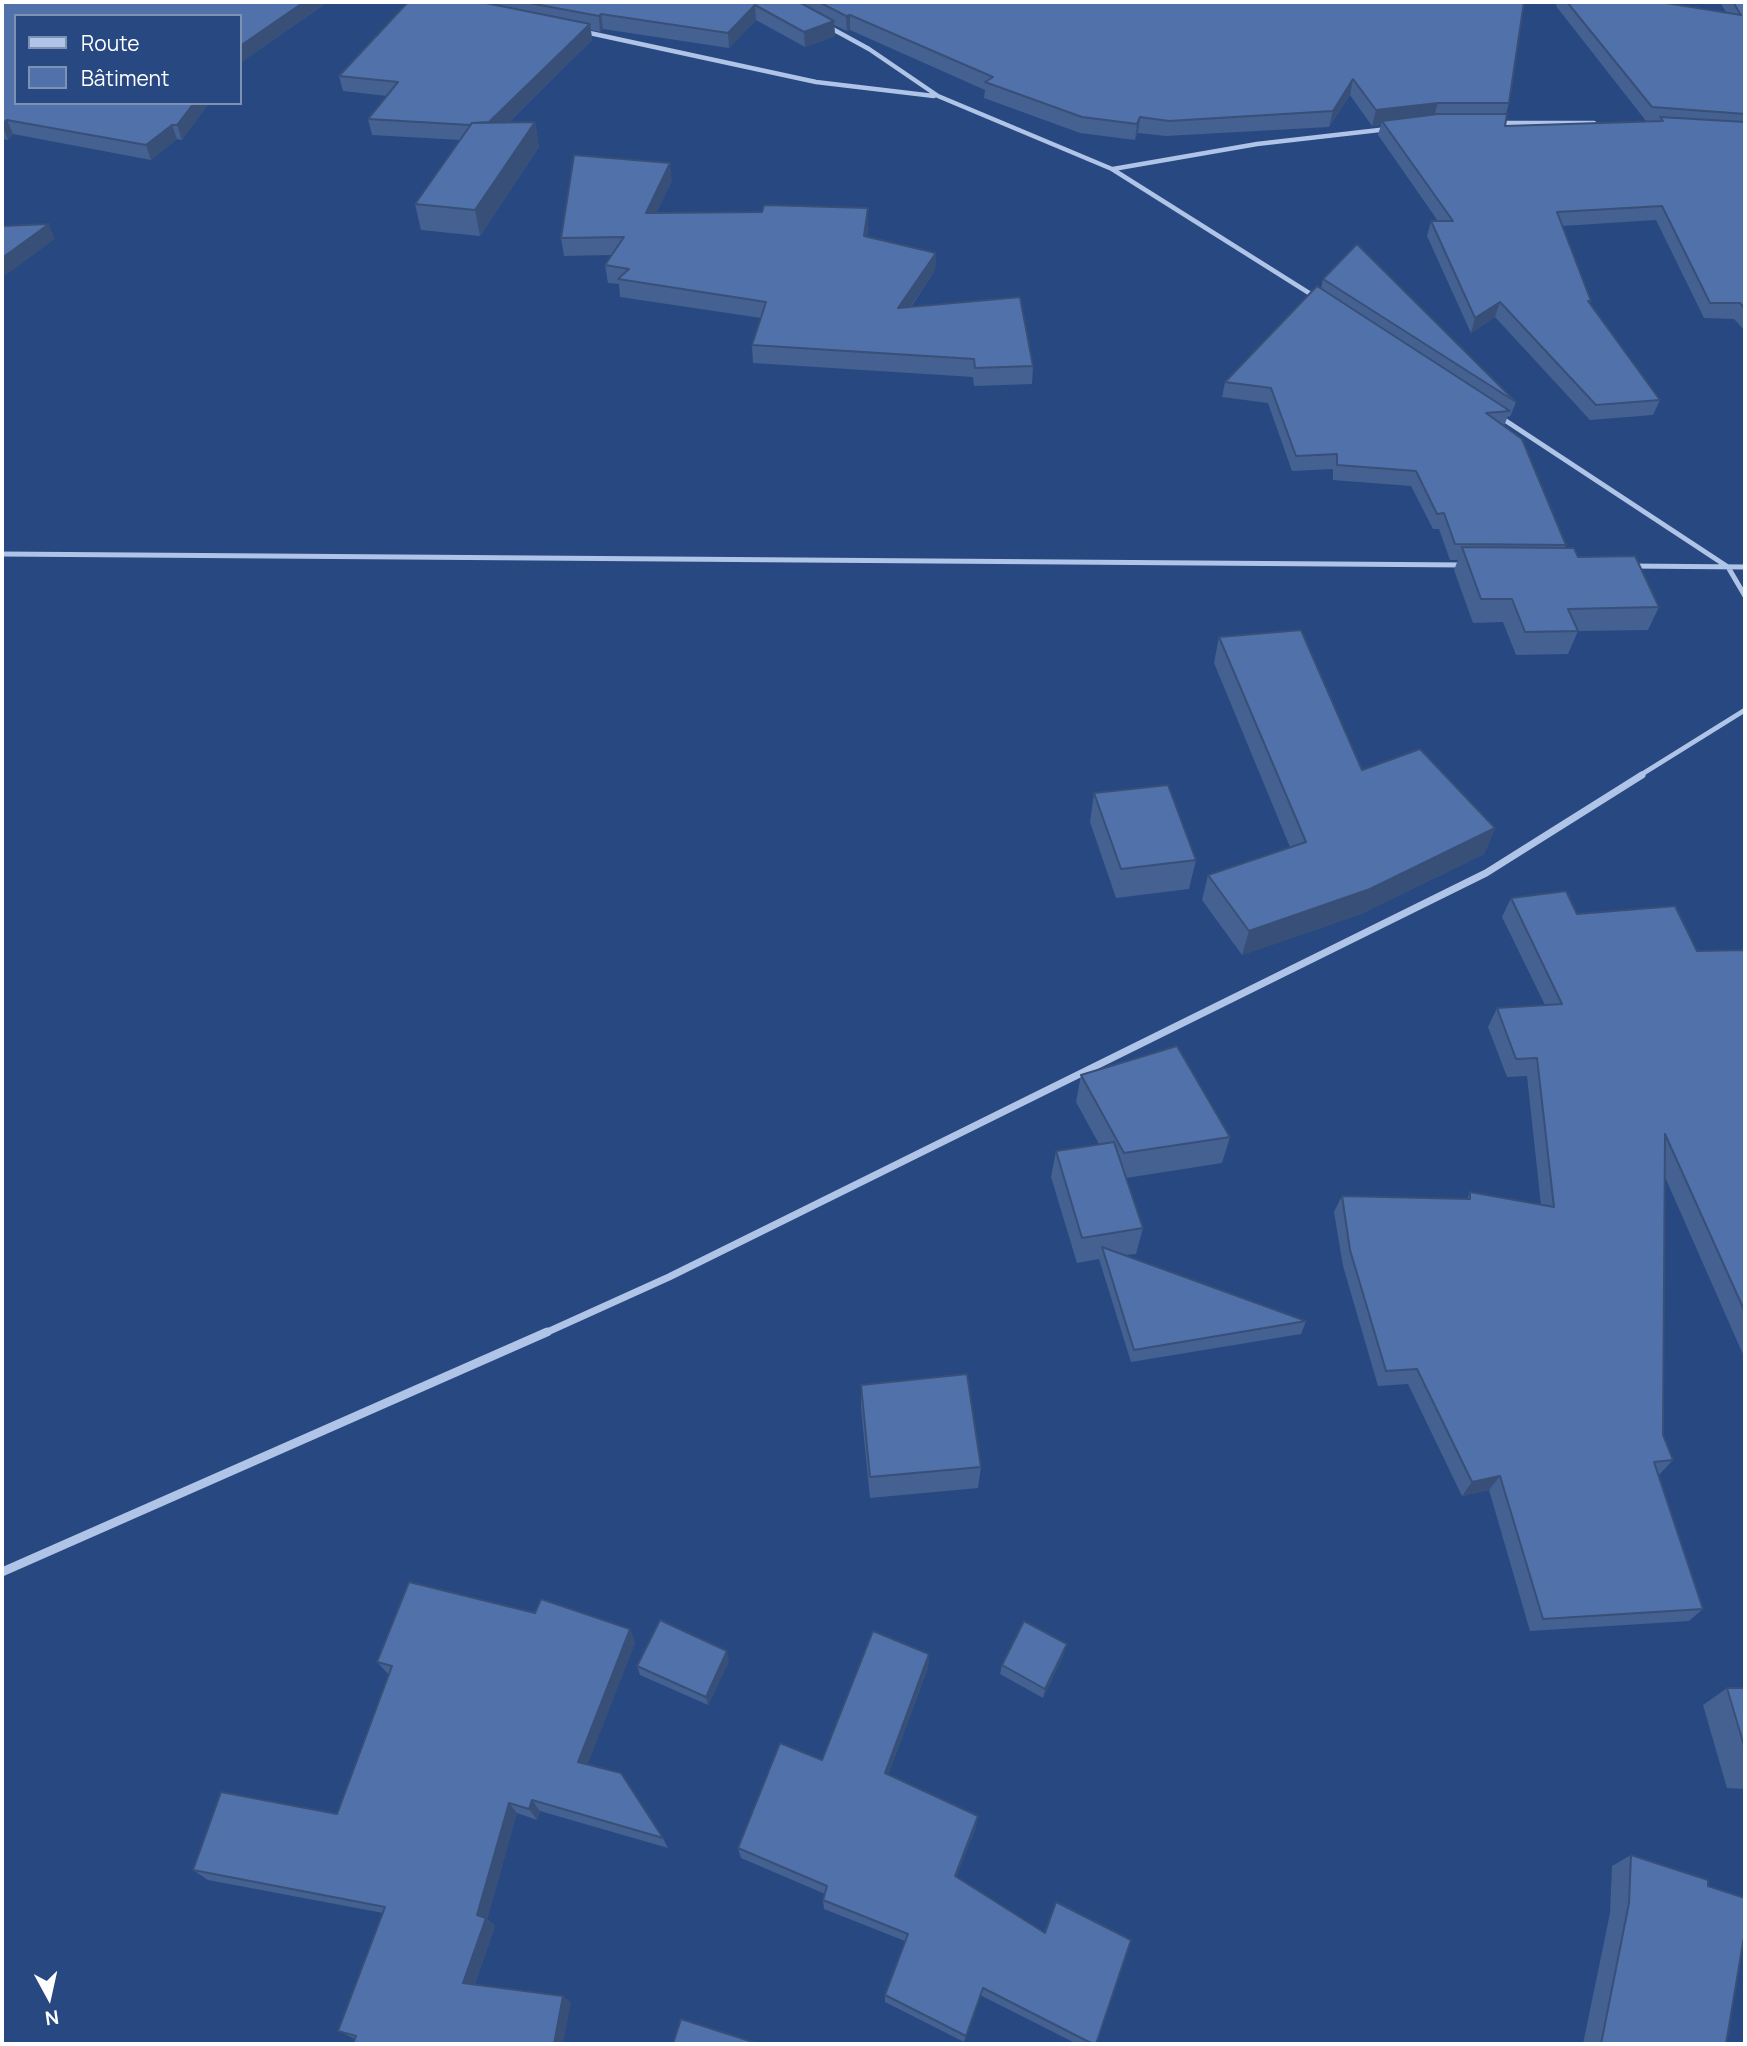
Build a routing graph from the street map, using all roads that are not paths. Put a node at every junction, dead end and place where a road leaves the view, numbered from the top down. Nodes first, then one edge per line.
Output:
1 (825, 26) edge
2 (573, 29) edge
3 (938, 96) junction
4 (1488, 123) edge
5 (1596, 123) edge
6 (1393, 128) edge
7 (1112, 169) junction
8 (1321, 301) edge
9 (1496, 414) edge
10 (2, 554) edge
11 (1479, 566) edge
12 (1617, 566) edge
13 (1745, 566) edge
14 (1728, 567) junction
15 (1745, 596) edge
16 (1745, 710) edge
17 (2, 1572) edge

1 - 3 street
2 - 3 street
3 - 7 street
4 - 5 street
6 - 7 street
7 - 8 street
9 - 14 street
10 - 11 street
12 - 14 street
13 - 14 street
14 - 15 street
16 - 17 street

